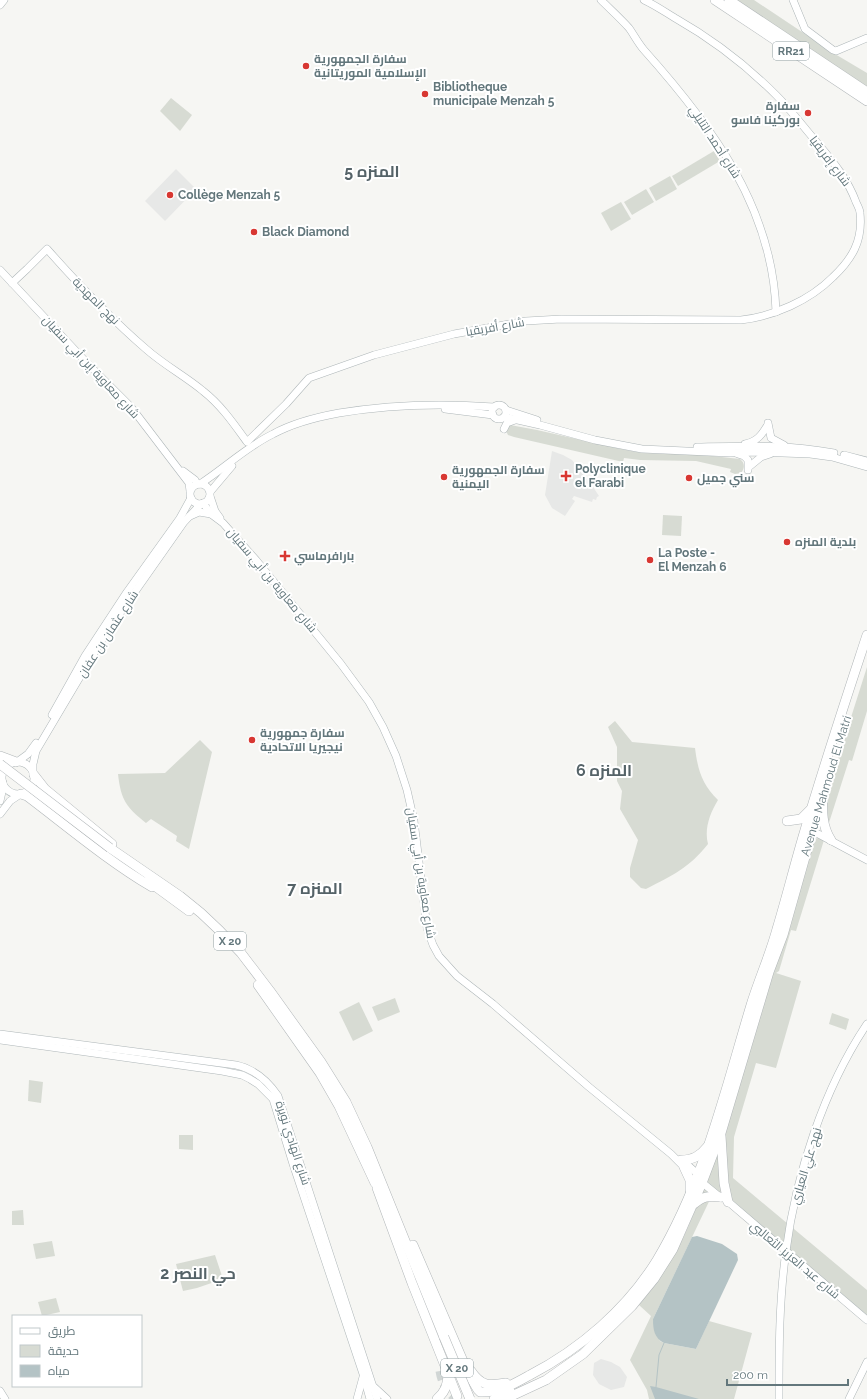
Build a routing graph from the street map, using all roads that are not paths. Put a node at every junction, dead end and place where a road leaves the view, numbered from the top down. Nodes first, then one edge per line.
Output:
1 (4, 0) edge
2 (601, 0) edge
3 (644, 0) edge
4 (715, 0) edge
5 (729, 0) edge
6 (793, 0) edge
7 (0, 5) edge
8 (867, 38) edge
9 (867, 92) edge
10 (867, 102) edge
11 (0, 270) edge
12 (12, 283) junction
13 (776, 312) junction
14 (493, 411) junction
15 (505, 414) junction
16 (516, 420) junction
17 (504, 429) dead end
18 (247, 442) joint
19 (735, 446) junction
20 (790, 447) junction
21 (730, 453) junction
22 (775, 453) junction
23 (867, 461) edge
24 (178, 467) junction
25 (867, 467) edge
26 (199, 484) junction
27 (210, 494) junction
28 (191, 495) junction
29 (202, 503) junction
30 (211, 514) junction
31 (184, 522) junction
32 (223, 523) junction
33 (867, 635) edge
34 (867, 652) edge
35 (0, 756) edge
36 (16, 762) junction
37 (0, 764) edge
38 (0, 771) edge
39 (33, 774) junction
40 (2, 782) edge
41 (20, 794) junction
42 (823, 794) junction
43 (0, 801) edge
44 (812, 807) junction
45 (0, 814) edge
46 (786, 821) dead end
47 (809, 829) junction
48 (821, 835) junction
49 (831, 840) junction
50 (809, 842) junction
51 (109, 850) junction
52 (867, 860) edge
53 (169, 892) junction
54 (867, 1024) edge
55 (0, 1034) edge
56 (0, 1040) edge
57 (320, 1067) junction
58 (721, 1133) junction
59 (710, 1142) junction
60 (367, 1148) junction
61 (683, 1163) junction
62 (700, 1179) junction
63 (376, 1187) junction
64 (724, 1199) junction
65 (690, 1203) junction
66 (786, 1252) junction
67 (867, 1320) edge
68 (447, 1325) junction
69 (441, 1338) junction
70 (598, 1339) junction
71 (867, 1362) edge
72 (444, 1373) junction
73 (363, 1374) junction
74 (532, 1374) junction
75 (536, 1385) junction
76 (373, 1386) junction
77 (0, 1391) edge
78 (481, 1394) edge
79 (459, 1398) edge
80 (5, 1399) edge
81 (357, 1399) edge
82 (370, 1399) edge
83 (377, 1399) edge
84 (387, 1399) edge
85 (438, 1399) edge
86 (470, 1399) edge
87 (494, 1399) edge
88 (505, 1399) edge
89 (514, 1399) edge
90 (779, 1399) edge
91 (849, 1399) edge

1 - 7 main road
2 - 13 main road, شارع أحمد التليلي
3 - 13 main road, شارع إفريقيا
4 - 10 highway, RR21
5 - 9 highway, RR21
6 - 8 main road
11 - 12 main road, شارع معاوية إبن أبي سفيان
12 - 18 main road, نهج المهدية
12 - 24 main road, شارع معاوية إبن أبي سفيان
13 - 18 main road, شارع أفريقيا
14 - 15 main road
14 - 15 main road
14 - 26 main road
14 - 27 main road
15 - 16 main road
15 - 19 main road
16 - 17 main road
16 - 21 main road
19 - 20 main road
19 - 20 main road
20 - 23 main road
21 - 22 main road
21 - 22 main road
22 - 25 main road
24 - 26 main road, شارع معاوية إبن أبي سفيان
24 - 28 main road, شارع معاوية إبن أبي سفيان
26 - 27 main road, شارع معاوية إبن أبي سفيان
26 - 28 main road
27 - 29 main road
27 - 32 main road, شارع معاوية إبن أبي سفيان
28 - 29 main road
28 - 36 main road, شارع عثمان بن عفان
29 - 30 main road, شارع معاوية بن أبي سفيان
29 - 31 main road, شارع عثمان بن عفان
30 - 31 main road
30 - 32 main road, شارع معاوية بن أبي سفيان
31 - 39 main road, شارع عثمان بن عفان
32 - 61 main road, شارع معاوية بن أبي سفيان
33 - 44 highway, Avenue Mahmoud El Matri
34 - 42 highway, Avenue Mahmoud El Matri
35 - 36 highway
36 - 39 main road
36 - 40 main road
37 - 51 highway, X 20, bridge
38 - 51 highway, X 20
39 - 41 main road
39 - 53 highway
40 - 41 main road
40 - 43 main road
41 - 45 main road
41 - 53 highway
42 - 47 highway, Avenue Mahmoud El Matri
42 - 49 highway
44 - 46 highway
44 - 47 highway, Avenue Mahmoud El Matri
47 - 48 main road
47 - 50 highway, Avenue Mahmoud El Matri
47 - 59 highway, Avenue Mahmoud El Matri
48 - 49 main road
48 - 50 highway
49 - 52 main road
50 - 58 highway, Avenue Mahmoud El Matri
51 - 53 highway, X 20
53 - 57 highway, X 20
53 - 57 highway, X 20
54 - 66 main road, نهج علي العياري
55 - 76 main road, شارع الهادي نويرة
56 - 73 main road, شارع الهادي نويرة
57 - 60 highway, X 20
57 - 63 highway, X 20
58 - 62 highway, Avenue Mahmoud El Matri
58 - 64 highway
59 - 61 highway
59 - 62 highway, Avenue Mahmoud El Matri
60 - 68 highway
60 - 69 highway, X 20
61 - 62 main road, شارع معاوية بن أبي سفيان
61 - 65 highway
62 - 64 main road, شارع عبد العزيز الثعالبي
62 - 65 highway
63 - 69 highway, X 20
63 - 72 highway
64 - 65 highway
64 - 66 main road, شارع عبد العزيز الثعالبي
65 - 70 highway
65 - 74 highway
66 - 67 main road, شارع عبد العزيز الثعالبي
66 - 90 main road, نهج علي العياري
68 - 74 highway
68 - 78 highway
69 - 79 highway, X 20
69 - 86 highway, X 20, bridge
70 - 75 highway
70 - 87 highway
71 - 91 main road
72 - 79 highway
72 - 85 highway
73 - 81 main road
73 - 82 main road, شارع الهادي نويرة
74 - 78 highway
75 - 88 highway
75 - 89 highway
76 - 83 main road, شارع الهادي نويرة
76 - 84 main road
77 - 80 main road
78 - 79 highway

